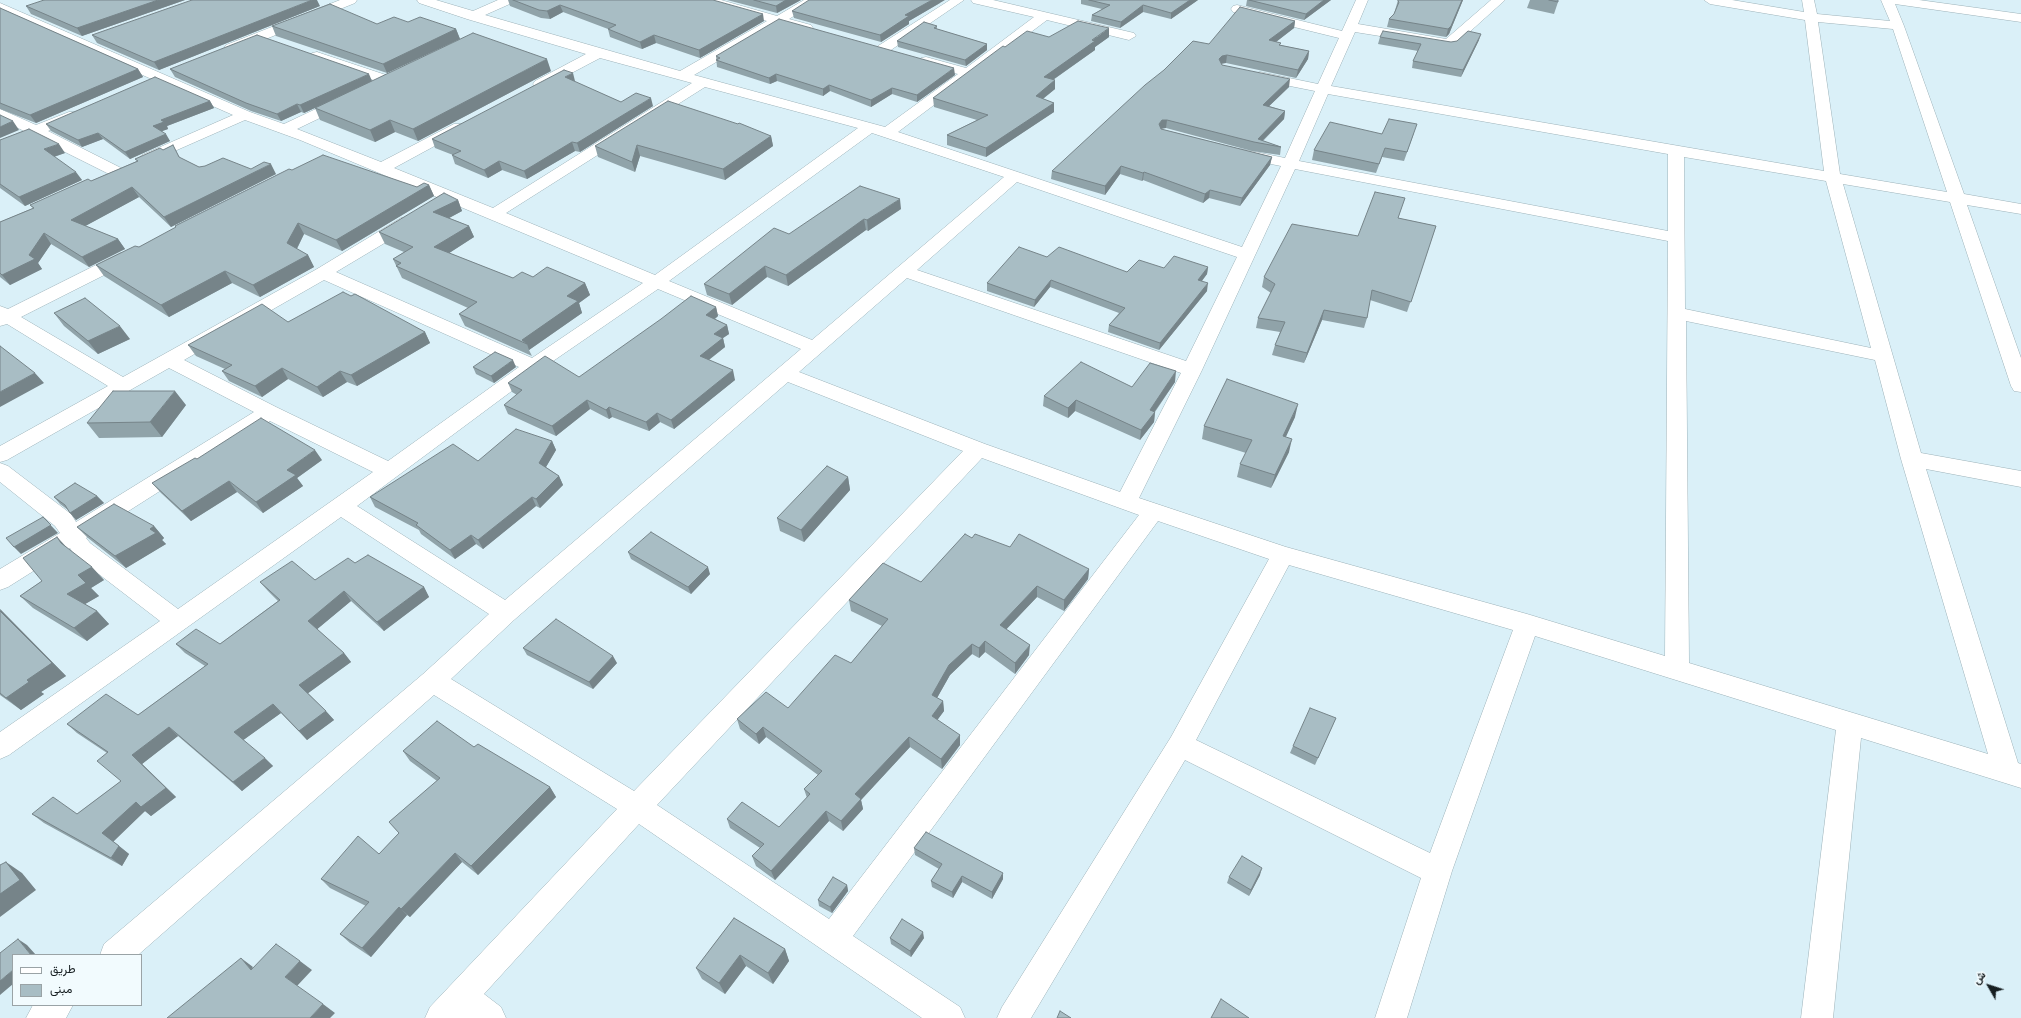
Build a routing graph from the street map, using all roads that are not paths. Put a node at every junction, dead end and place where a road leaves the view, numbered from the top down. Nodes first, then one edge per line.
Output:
1 (351, 0) edge
2 (423, 0) edge
3 (508, 0) edge
4 (707, 0) edge
5 (813, 0) edge
6 (958, 0) edge
7 (977, 0) edge
8 (1362, 0) edge
9 (1499, 0) edge
10 (1710, 0) edge
11 (1808, 0) edge
12 (1887, 0) edge
13 (1892, 0) edge
14 (34, 6) edge
15 (0, 7) edge
16 (1237, 9) edge
17 (15, 13) junction
18 (1046, 15) junction
19 (472, 16) junction
20 (1810, 17) junction
21 (2021, 18) edge
22 (777, 20) junction
23 (503, 24) junction
24 (1898, 26) junction
25 (815, 31) edge
26 (1348, 32) junction
27 (482, 34) dead end
28 (259, 36) junction
29 (1129, 36) dead end
30 (96, 37) edge
31 (82, 43) junction
32 (281, 44) edge
33 (868, 45) edge
34 (883, 49) junction
35 (304, 52) edge
36 (898, 53) edge
37 (215, 54) edge
38 (598, 54) junction
39 (912, 57) edge
40 (179, 69) edge
41 (400, 73) edge
42 (970, 73) junction
43 (1249, 74) edge
44 (682, 76) junction
45 (387, 80) junction
46 (150, 81) junction
47 (703, 82) junction
48 (1324, 89) junction
49 (367, 90) edge
50 (528, 91) edge
51 (353, 96) edge
52 (87, 109) edge
53 (0, 113) edge
54 (245, 115) junction
55 (472, 121) edge
56 (286, 129) junction
57 (879, 130) junction
58 (38, 131) junction
59 (0, 146) edge
60 (337, 151) junction
61 (1228, 151) edge
62 (1676, 151) junction
63 (316, 162) edge
64 (1290, 164) junction
65 (380, 169) junction
66 (117, 172) junction
67 (1015, 176) junction
68 (1833, 177) junction
69 (96, 181) edge
70 (449, 196) junction
71 (1957, 197) junction
72 (2021, 209) edge
73 (494, 214) junction
74 (1676, 238) junction
75 (141, 250) edge
76 (1246, 254) junction
77 (904, 271) junction
78 (323, 273) junction
79 (656, 282) junction
80 (1676, 313) junction
81 (3, 316) edge
82 (815, 348) junction
83 (1883, 356) junction
84 (170, 360) junction
85 (533, 366) junction
86 (1192, 370) junction
87 (786, 374) junction
88 (122, 386) junction
89 (2021, 386) edge
90 (269, 412) junction
91 (978, 449) junction
92 (0, 455) edge
93 (1912, 459) junction
94 (0, 471) edge
95 (390, 471) junction
96 (2021, 479) edge
97 (1126, 502) junction
98 (341, 506) junction
99 (1154, 510) junction
100 (71, 535) junction
101 (1283, 555) junction
102 (0, 581) edge
103 (506, 613) junction
104 (178, 622) junction
105 (1526, 624) junction
106 (1677, 670) junction
107 (432, 680) junction
108 (1850, 722) junction
109 (1180, 745) junction
110 (0, 747) edge
111 (2014, 774) edge
112 (637, 807) junction
113 (1438, 871) junction
114 (833, 938) junction
115 (116, 954) edge
116 (462, 996) junction
117 (56, 1006) edge
118 (42, 1018) edge
119 (441, 1018) edge
120 (490, 1018) edge
121 (949, 1018) edge
122 (1013, 1018) edge
123 (1390, 1018) edge
124 (1816, 1018) edge

1 - 28 street
2 - 19 street
3 - 19 street
4 - 22 street
5 - 22 street
6 - 34 street
7 - 18 street
8 - 26 street
9 - 26 street
10 - 20 street
11 - 20 street
12 - 24 street
13 - 21 street
14 - 17 street
15 - 17 street
16 - 26 street
17 - 31 street
18 - 29 street
18 - 42 street
19 - 23 street
20 - 24 street
20 - 68 street
22 - 25 street
22 - 44 street
23 - 27 street
23 - 38 street
24 - 71 street
26 - 48 street
28 - 32 street
28 - 37 street
30 - 31 street
31 - 46 street
33 - 34 street
34 - 36 street
35 - 45 street
38 - 44 street
38 - 50 street
39 - 42 street
40 - 46 street
41 - 45 street
42 - 57 street
43 - 48 street
44 - 47 street
45 - 49 street
46 - 54 street
47 - 57 street
47 - 73 street
48 - 62 street
48 - 64 street
51 - 56 street
52 - 58 street
53 - 58 street
54 - 56 street
54 - 66 street
55 - 65 street
56 - 60 street
57 - 67 street
57 - 79 street
58 - 59 street
58 - 66 street
60 - 63 street
60 - 65 street
61 - 64 street
62 - 68 street
62 - 74 street
64 - 74 street
64 - 76 street
65 - 70 street
66 - 69 street
67 - 76 street
67 - 77 street
68 - 71 street
68 - 83 street
70 - 73 street
70 - 78 street
71 - 72 street
71 - 89 street
73 - 79 street
74 - 80 street
75 - 81 street
76 - 86 street
77 - 82 street
77 - 86 street
78 - 84 street
78 - 85 street
79 - 82 street
79 - 85 street
80 - 83 street
80 - 106 street
81 - 88 street
82 - 87 street
83 - 93 street
84 - 88 street
84 - 90 street
85 - 95 street
86 - 97 street
87 - 91 street
87 - 103 street
88 - 92 street
90 - 95 street
90 - 100 street
91 - 97 street
91 - 112 street
93 - 96 street
93 - 111 street
94 - 100 street
95 - 98 street
97 - 99 street
98 - 103 street
98 - 104 street
99 - 101 street
99 - 114 street
100 - 102 street
100 - 104 street
101 - 105 street
101 - 109 street
103 - 107 street
104 - 110 street
105 - 106 street
105 - 113 street
106 - 108 street
107 - 112 street
107 - 115 street
108 - 111 street
108 - 124 street
109 - 113 street
109 - 122 street
112 - 114 street
112 - 116 street
113 - 123 street
114 - 121 street
116 - 119 street
116 - 120 street
117 - 118 street

